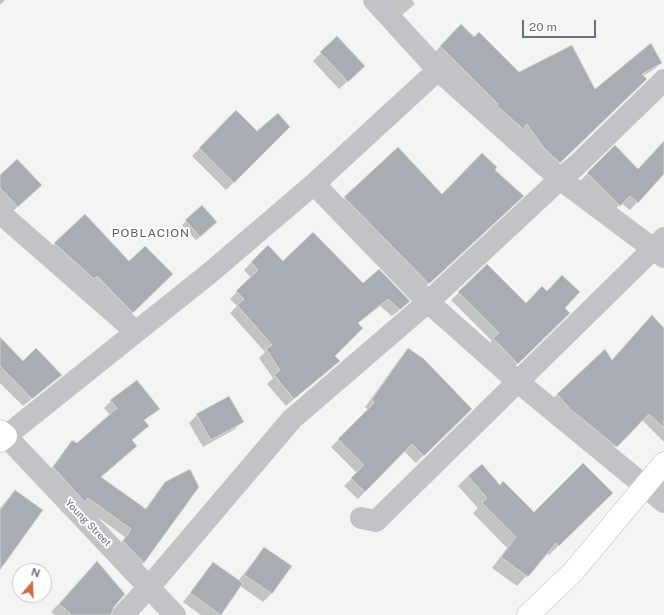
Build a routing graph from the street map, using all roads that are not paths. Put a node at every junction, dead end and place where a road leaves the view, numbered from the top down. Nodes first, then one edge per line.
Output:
1 (374, 0) edge
2 (438, 70) junction
3 (664, 80) edge
4 (560, 179) junction
5 (314, 184) junction
6 (0, 213) edge
7 (660, 247) edge
8 (428, 302) junction
9 (134, 331) junction
10 (517, 382) junction
11 (2, 436) edge
12 (664, 463) edge
13 (645, 486) junction
14 (664, 502) edge
15 (361, 518) dead end
16 (150, 586) junction
17 (122, 615) edge
18 (175, 615) edge
19 (528, 615) edge

1 - 2 street
2 - 4 street
2 - 5 street
3 - 4 street
4 - 7 street
4 - 8 street
5 - 8 street
5 - 9 street
6 - 9 street
7 - 10 street
8 - 10 street
8 - 16 street
9 - 11 street
10 - 13 street
10 - 15 street
11 - 16 street, Young Street
12 - 13 main road
13 - 14 street
13 - 19 main road
16 - 17 street
16 - 18 street, Young Street

